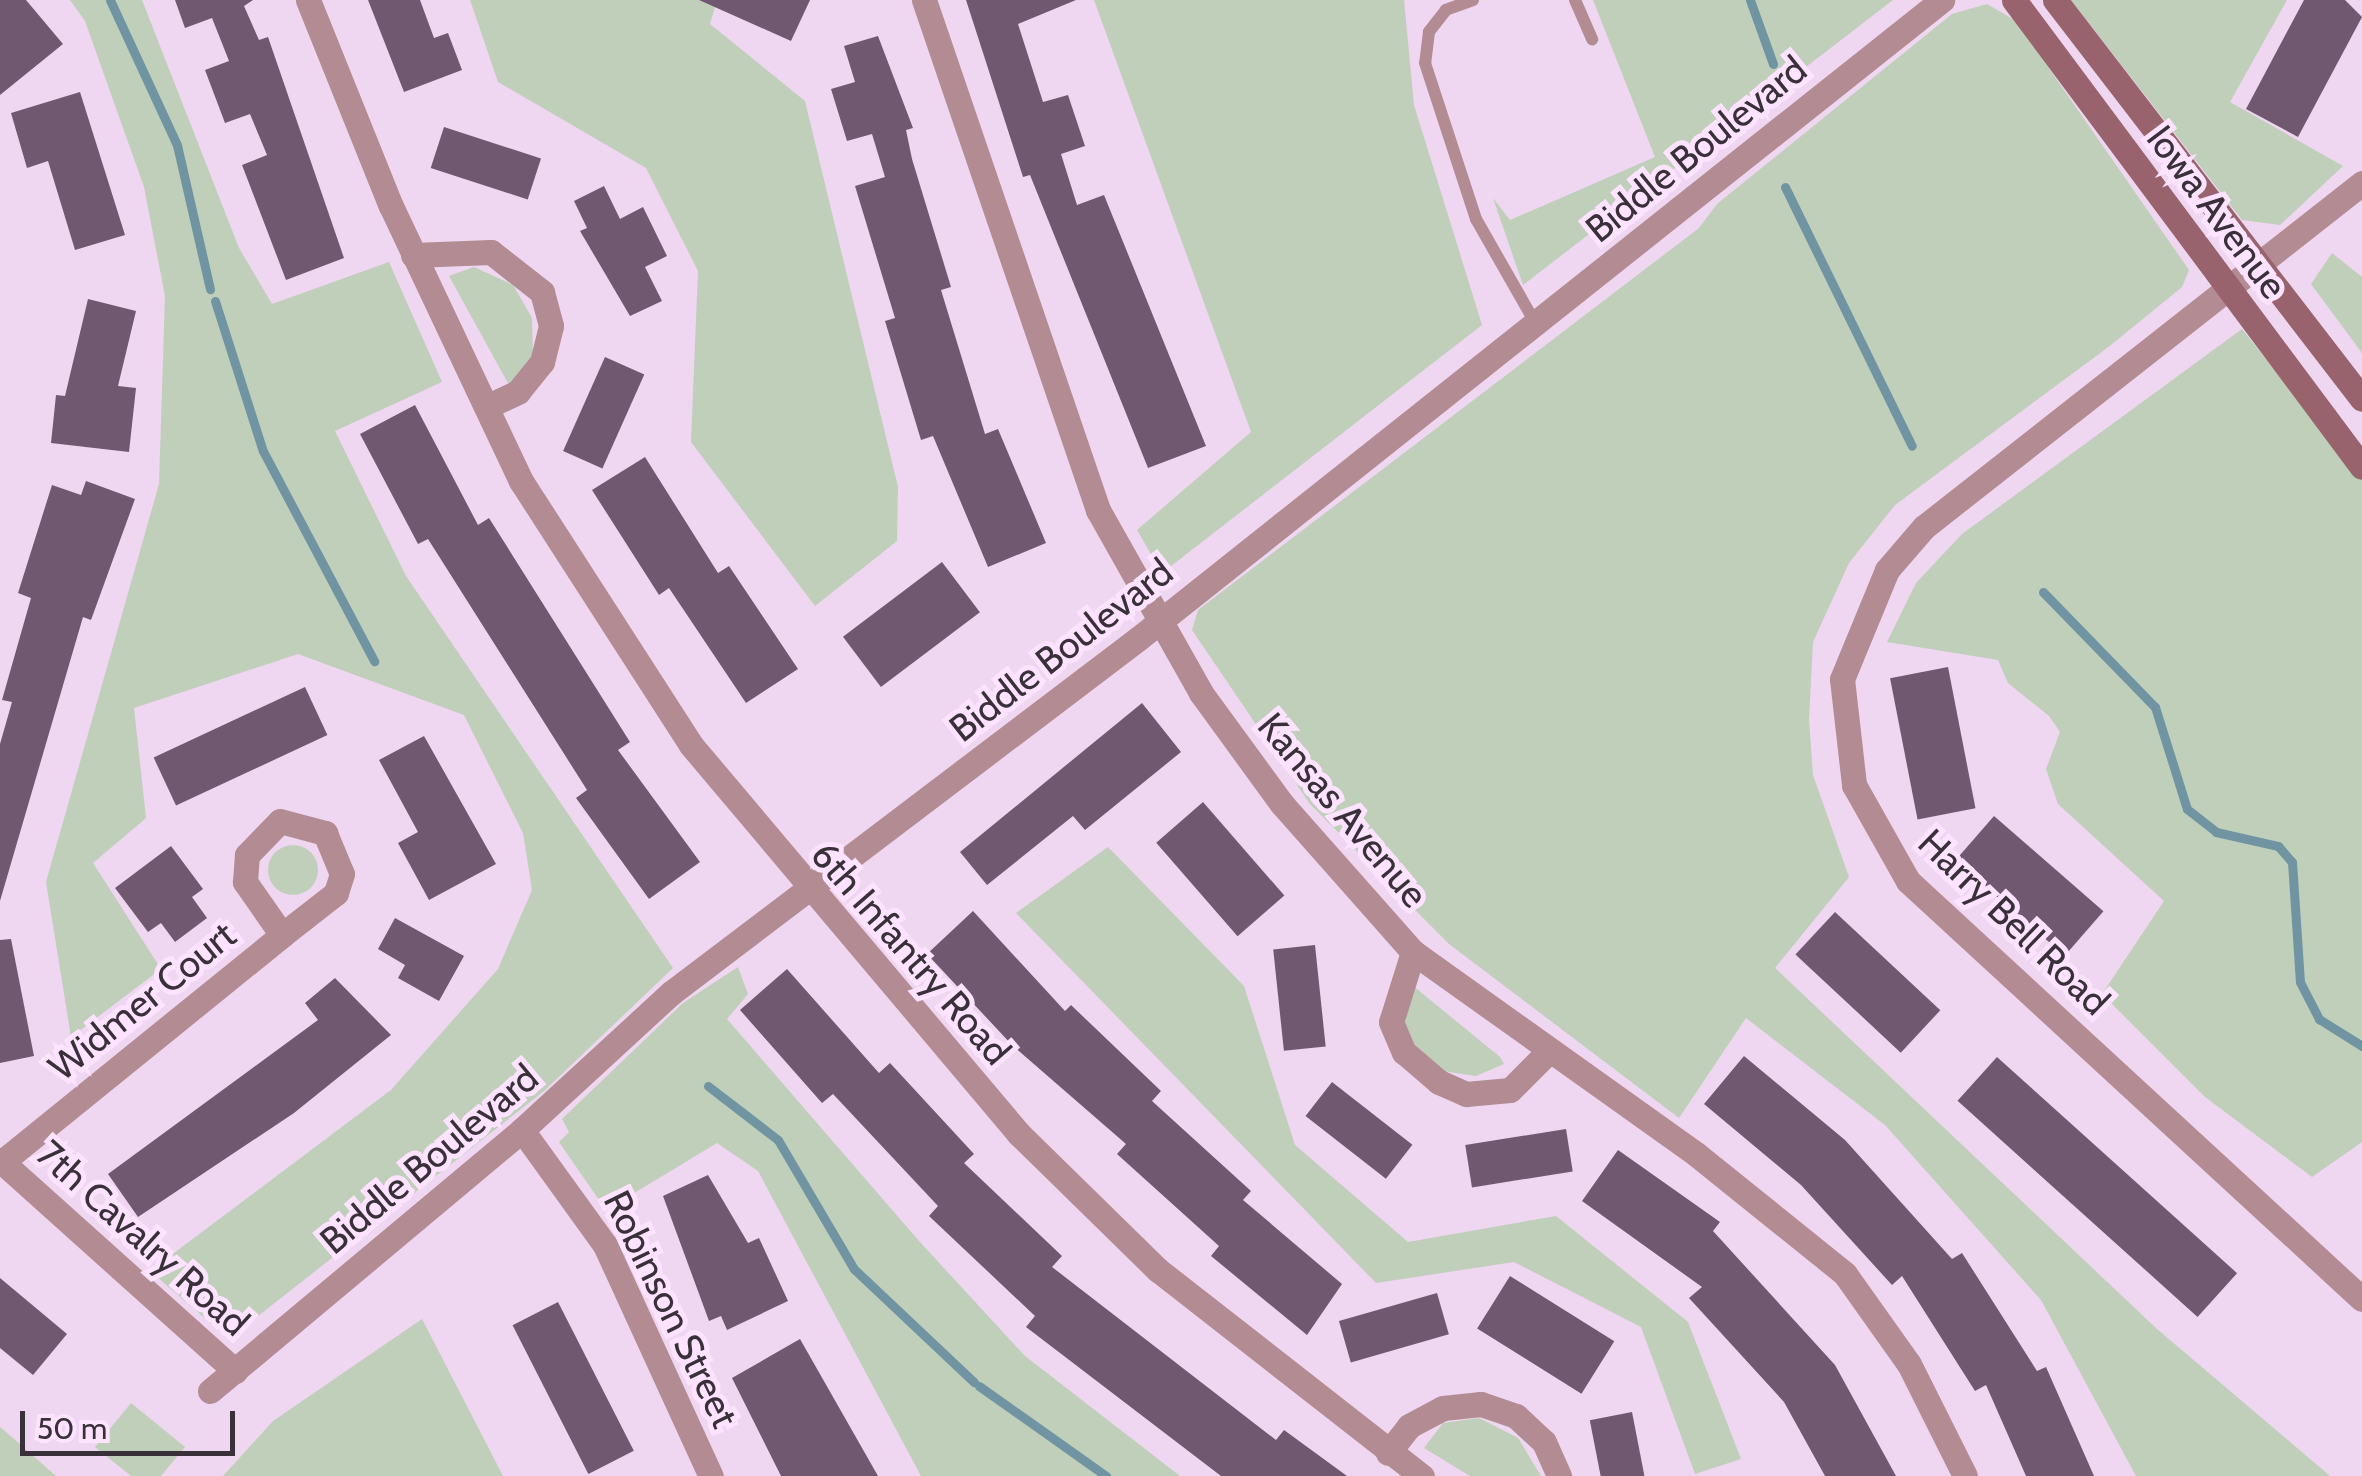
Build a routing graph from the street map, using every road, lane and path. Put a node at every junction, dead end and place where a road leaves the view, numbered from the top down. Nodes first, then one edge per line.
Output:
1 (308, 0) edge
2 (924, 0) edge
3 (1473, 0) edge
4 (1575, 0) edge
5 (1942, 0) edge
6 (2014, 0) edge
7 (2056, 0) edge
8 (1592, 39) dead end
9 (2362, 184) edge
10 (414, 255) junction
11 (2263, 267) junction
12 (2230, 293) junction
13 (1536, 324) junction
14 (2362, 399) edge
15 (486, 407) junction
16 (2362, 467) edge
17 (1158, 623) junction
18 (810, 894) junction
19 (282, 936) junction
20 (1412, 952) junction
21 (1546, 1054) junction
22 (522, 1130) junction
23 (1, 1161) edge
24 (2362, 1300) edge
25 (235, 1371) junction
26 (210, 1390) dead end
27 (1388, 1453) junction
28 (711, 1476) edge
29 (1422, 1476) edge
30 (1559, 1476) edge
31 (1966, 1476) edge

1 - 10 street, 6th Infantry Road
2 - 17 street, Kansas Avenue
3 - 13 lane
4 - 8 lane
5 - 13 street, Biddle Boulevard
6 - 12 street, Iowa Avenue
7 - 11 street, Iowa Avenue
9 - 11 street, Harry Bell Road
10 - 15 street, 6th Infantry Road
10 - 15 street
11 - 12 street, Harry Bell Road
11 - 14 street, Iowa Avenue
12 - 16 street, Iowa Avenue
12 - 24 street, Harry Bell Road
13 - 17 street, Biddle Boulevard
15 - 18 street, 6th Infantry Road
17 - 18 street, Biddle Boulevard
17 - 20 street, Kansas Avenue
18 - 22 street, Biddle Boulevard
18 - 27 street, 6th Infantry Road
19 - 19 street, Widmer Court
19 - 23 street, Widmer Court
20 - 21 street, Kansas Avenue
20 - 21 street
21 - 31 street, Kansas Avenue
22 - 25 street, Biddle Boulevard
22 - 28 street, Robinson Street
23 - 25 street, 7th Cavalry Road
25 - 26 street, Biddle Boulevard
27 - 29 street, 6th Infantry Road
27 - 30 street

